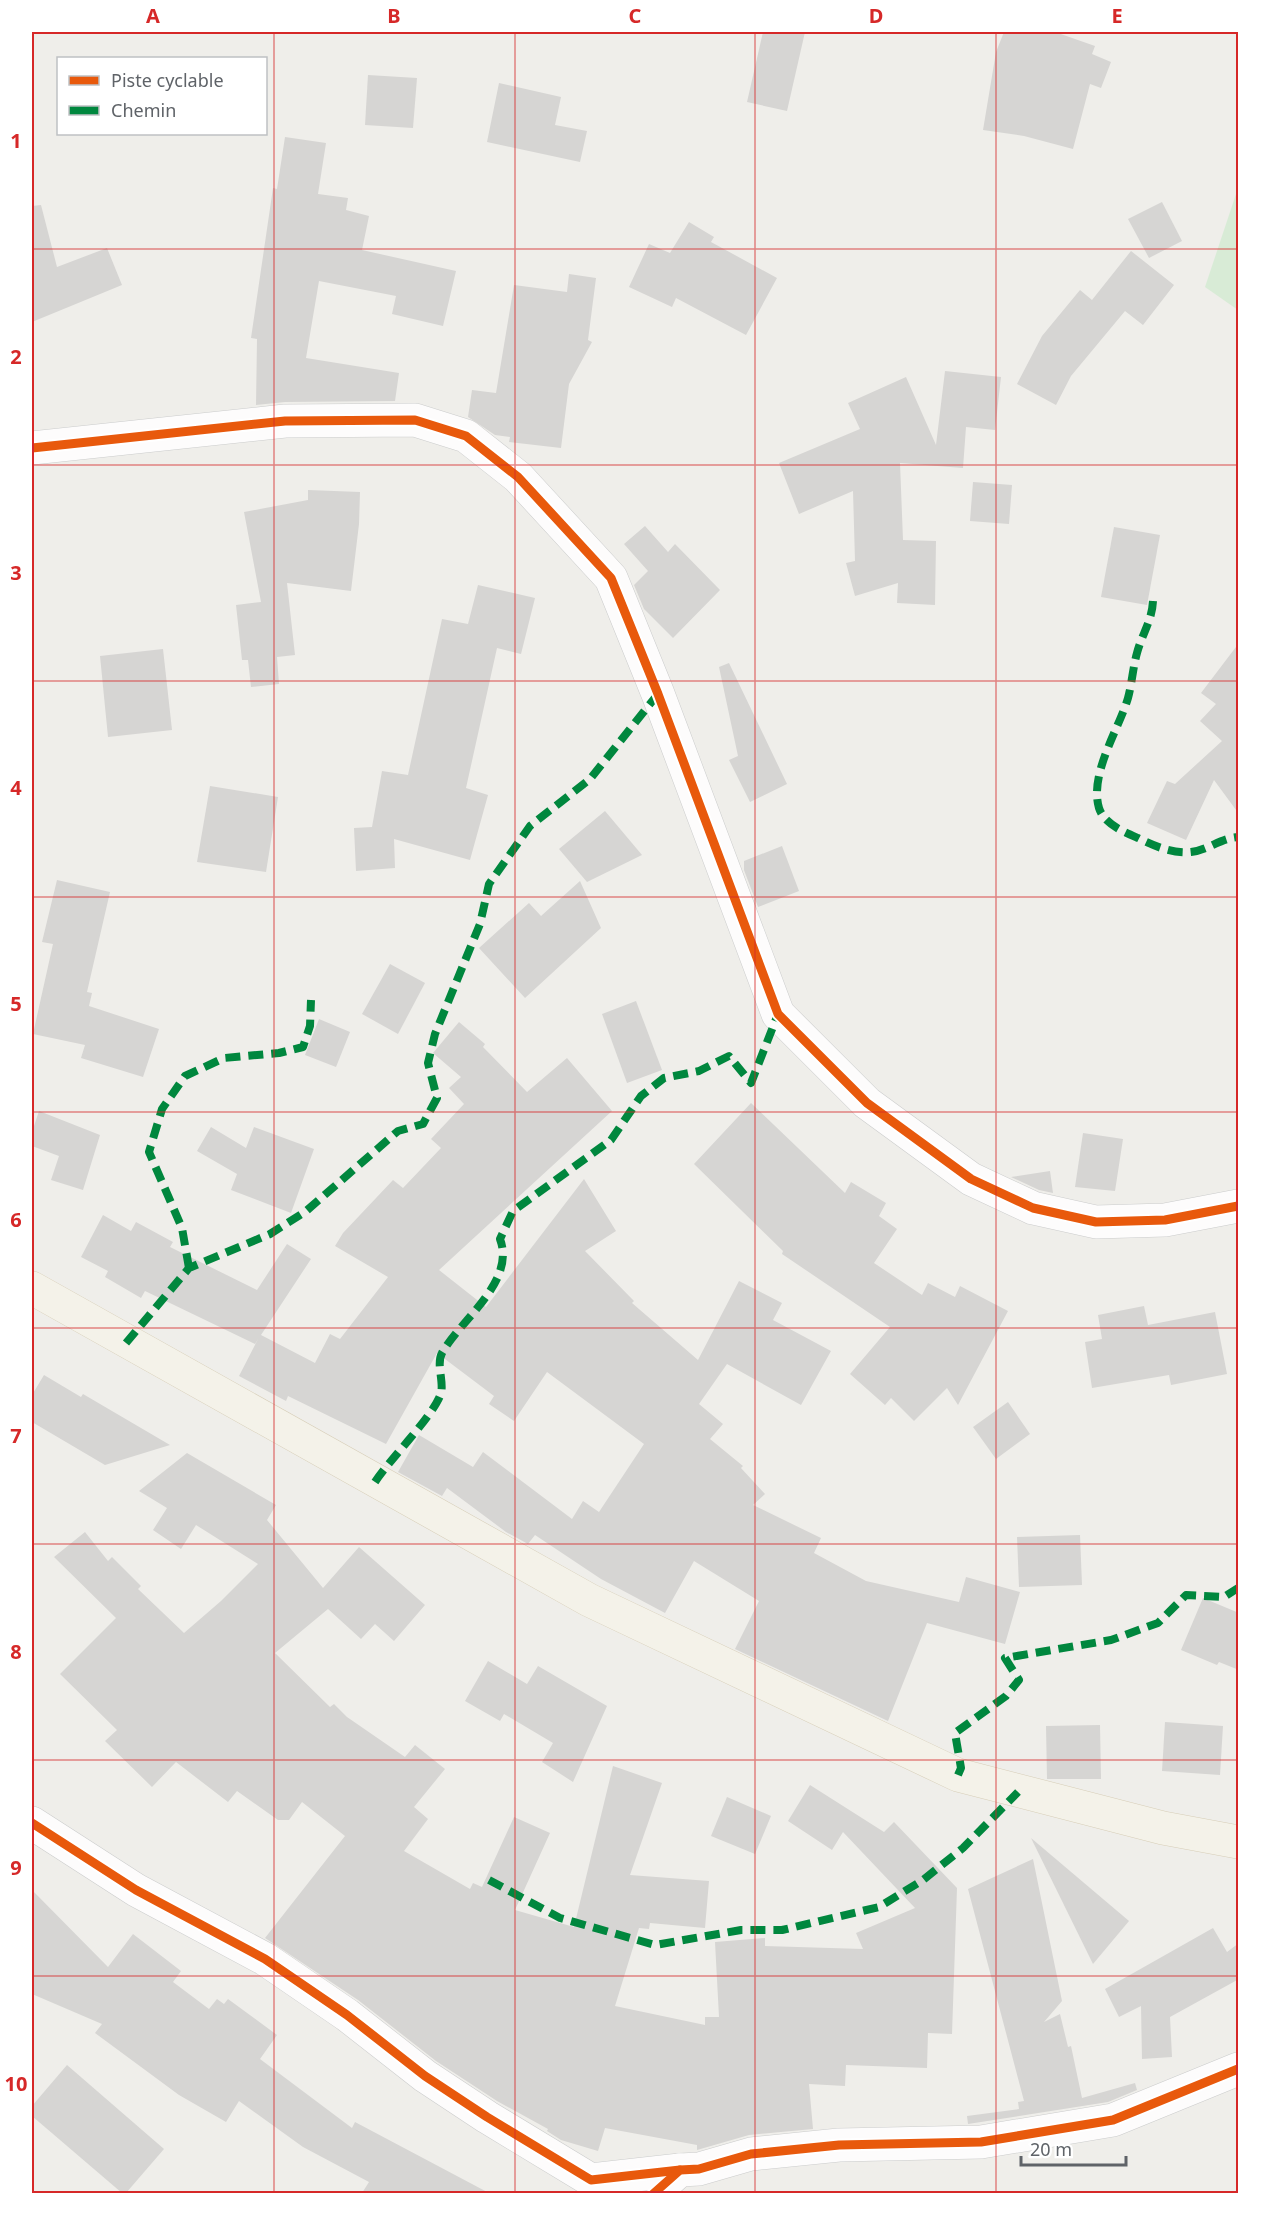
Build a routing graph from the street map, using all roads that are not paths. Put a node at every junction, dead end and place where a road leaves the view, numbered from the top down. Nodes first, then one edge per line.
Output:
1 (32, 448) edge
2 (1239, 1206) edge
3 (32, 1288) edge
4 (32, 1823) edge
5 (1239, 1842) edge
6 (1239, 2070) edge
7 (680, 2170) junction
8 (653, 2193) edge

1 - 2 street
3 - 5 main road
4 - 7 street
6 - 7 street
7 - 8 street

